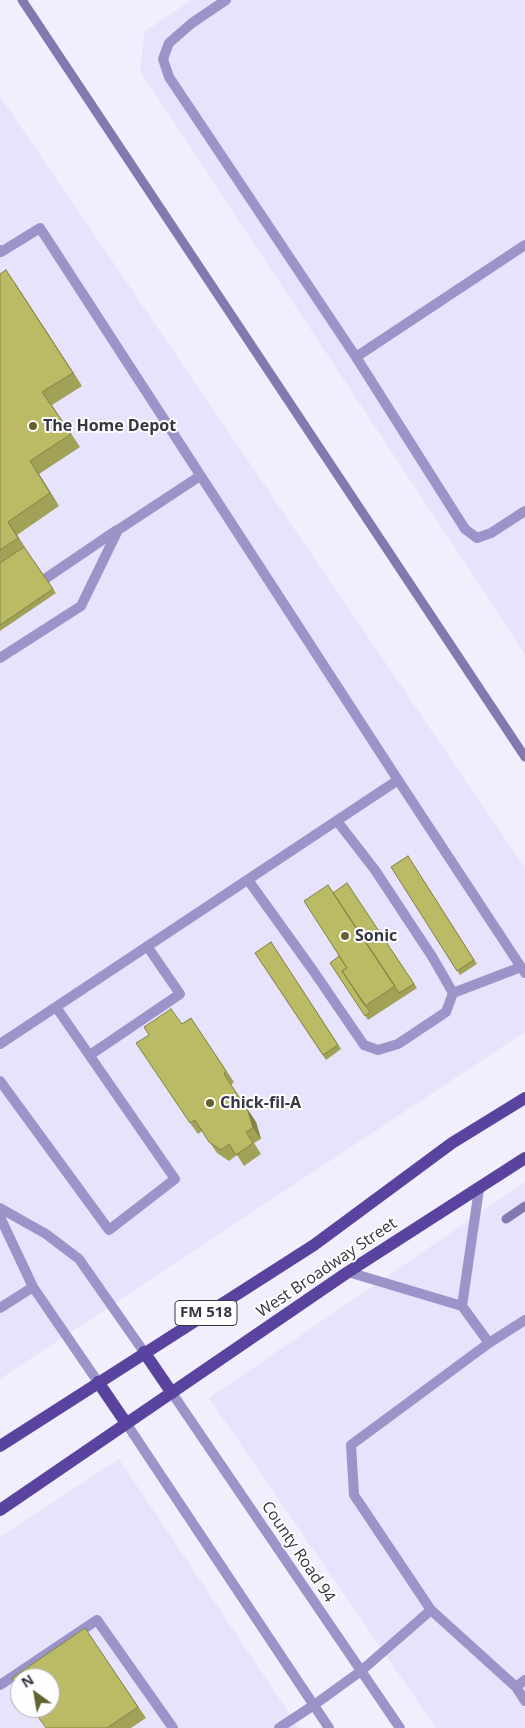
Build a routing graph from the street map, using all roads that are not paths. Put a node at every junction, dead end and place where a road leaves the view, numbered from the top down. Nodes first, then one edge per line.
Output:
1 (226, 0) edge
2 (525, 244) edge
3 (0, 250) edge
4 (356, 357) junction
5 (200, 476) junction
6 (525, 511) edge
7 (118, 530) junction
8 (24, 594) edge
9 (0, 658) edge
10 (398, 780) junction
11 (337, 821) junction
12 (248, 880) junction
13 (147, 946) junction
14 (523, 970) edge
15 (453, 993) junction
16 (56, 1006) junction
17 (0, 1044) edge
18 (90, 1055) junction
19 (0, 1081) edge
20 (525, 1098) edge
21 (525, 1158) edge
22 (478, 1189) junction
23 (0, 1208) edge
24 (0, 1216) edge
25 (348, 1272) junction
26 (33, 1286) junction
27 (462, 1306) junction
28 (0, 1308) edge
29 (525, 1320) edge
30 (489, 1343) junction
31 (144, 1352) junction
32 (98, 1382) junction
33 (172, 1393) junction
34 (126, 1423) junction
35 (0, 1446) edge
36 (0, 1510) edge
37 (431, 1610) junction
38 (361, 1671) junction
39 (525, 1680) edge
40 (0, 1685) edge
41 (516, 1687) junction
42 (525, 1701) edge
43 (314, 1705) junction
44 (173, 1728) edge
45 (279, 1728) edge
46 (329, 1728) edge
47 (400, 1728) edge

1 - 4 street
2 - 4 street
3 - 5 street
4 - 6 street
5 - 7 street
5 - 10 street
7 - 8 street
7 - 9 street
10 - 11 street
10 - 14 street
11 - 12 street
11 - 15 street
12 - 13 street
12 - 15 street
13 - 16 street
13 - 18 street
14 - 15 street
16 - 17 street
16 - 18 street
18 - 19 street
20 - 31 main road, West Broadway Street / FM 518
21 - 22 main road, West Broadway Street / FM 518
22 - 25 main road, West Broadway Street / FM 518
22 - 27 street
23 - 31 street
24 - 26 street
25 - 27 street
25 - 33 main road, West Broadway Street / FM 518
26 - 28 street
26 - 32 street
27 - 30 street
29 - 30 street
30 - 37 street
31 - 32 main road, West Broadway Street / FM 518
31 - 33 main road
32 - 34 main road
32 - 35 main road, West Broadway Street / FM 518
33 - 34 main road, West Broadway Street / FM 518
33 - 38 street, County Road 94
34 - 36 main road, West Broadway Street / FM 518
34 - 43 street
37 - 38 street
37 - 41 street
38 - 43 street
38 - 47 street, County Road 94
39 - 41 street
40 - 44 street
41 - 42 street
43 - 45 street
43 - 46 street

